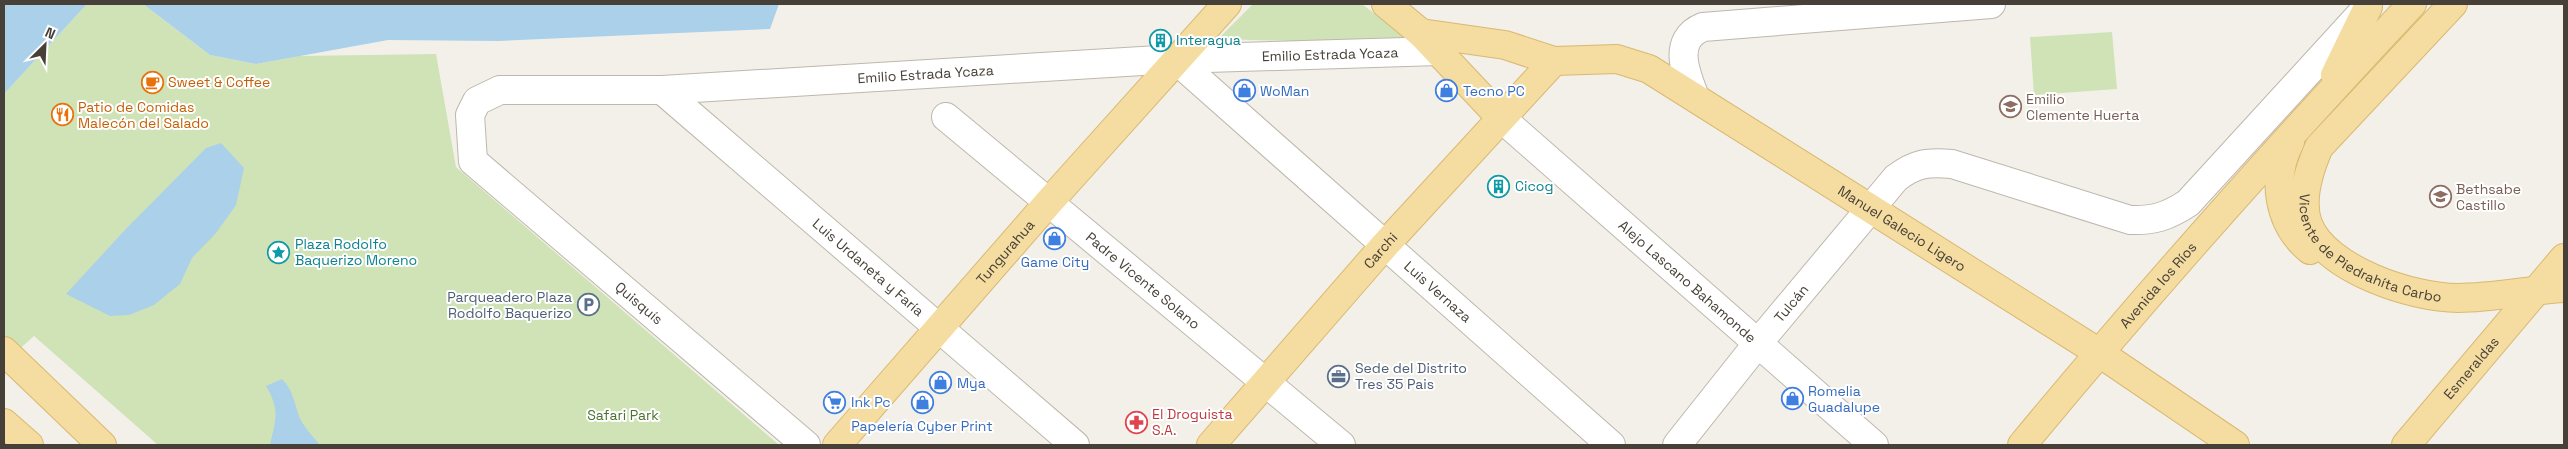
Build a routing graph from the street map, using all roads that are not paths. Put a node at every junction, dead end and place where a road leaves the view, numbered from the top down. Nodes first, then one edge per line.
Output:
1 (1227, 4) edge
2 (1386, 4) edge
3 (1991, 4) edge
4 (2412, 4) edge
5 (2452, 4) edge
6 (2370, 5) edge
7 (1925, 7) edge
8 (1430, 42) junction
9 (1175, 59) junction
10 (1554, 61) junction
11 (662, 90) junction
12 (1695, 98) junction
13 (2322, 100) junction
14 (946, 117) dead end
15 (1501, 118) junction
16 (2298, 127) junction
17 (473, 161) joint
18 (1048, 202) junction
19 (1870, 210) junction
20 (1385, 245) junction
21 (2564, 258) edge
22 (2370, 278) junction
23 (2564, 288) edge
24 (2536, 290) junction
25 (940, 329) junction
26 (1758, 343) junction
27 (4, 352) edge
28 (2098, 352) junction
29 (1266, 382) junction
30 (4, 423) edge
31 (29, 445) edge
32 (102, 445) edge
33 (806, 445) edge
34 (837, 445) edge
35 (1075, 445) edge
36 (1211, 445) edge
37 (1341, 445) edge
38 (1611, 445) edge
39 (1677, 445) edge
40 (1874, 445) edge
41 (2022, 445) edge
42 (2235, 445) edge
43 (2406, 445) edge

1 - 9 main road, Tungurahua
2 - 8 main road
3 - 7 street
4 - 13 main road
5 - 22 main road, Vicente de Piedrahíta Carbo
6 - 13 main road
6 - 19 street, Tulcán
7 - 12 street
8 - 9 street, Emilio Estrada Ycaza
8 - 10 main road, Manuel Galecio Ligero
8 - 15 main road
9 - 11 street, Emilio Estrada Ycaza
9 - 18 main road, Tungurahua
9 - 20 street, Luis Vernaza
10 - 12 main road, Manuel Galecio Ligero
10 - 15 main road, Carchi
11 - 17 street, Emilio Estrada Ycaza
11 - 25 street, Luis Urdaneta y Faría
12 - 19 main road, Manuel Galecio Ligero
13 - 16 main road, Avenida los Ríos
14 - 18 street, Padre Vicente Solano
15 - 20 main road, Carchi
15 - 26 street, Alejo Lascano Bahamonde
16 - 22 main road
16 - 28 main road, Avenida los Ríos
17 - 33 street, Quisquís
18 - 25 main road, Tungurahua
18 - 29 street, Padre Vicente Solano
19 - 26 street, Tulcán
19 - 28 main road, Manuel Galecio Ligero
20 - 29 main road, Carchi
20 - 38 street, Luis Vernaza
21 - 24 main road, Esmeraldas
22 - 24 main road, Vicente de Piedrahíta Carbo
23 - 24 main road, Vicente de Piedrahíta Carbo
24 - 43 main road, Esmeraldas
25 - 34 main road, Tungurahua
25 - 35 street, Luis Urdaneta y Faría
26 - 39 street, Tulcán
26 - 40 street, Alejo Lascano Bahamonde
27 - 32 main road
28 - 41 main road, Avenida los Ríos
28 - 42 main road, Manuel Galecio Ligero
29 - 36 main road, Carchi
29 - 37 street, Padre Vicente Solano
30 - 31 main road

